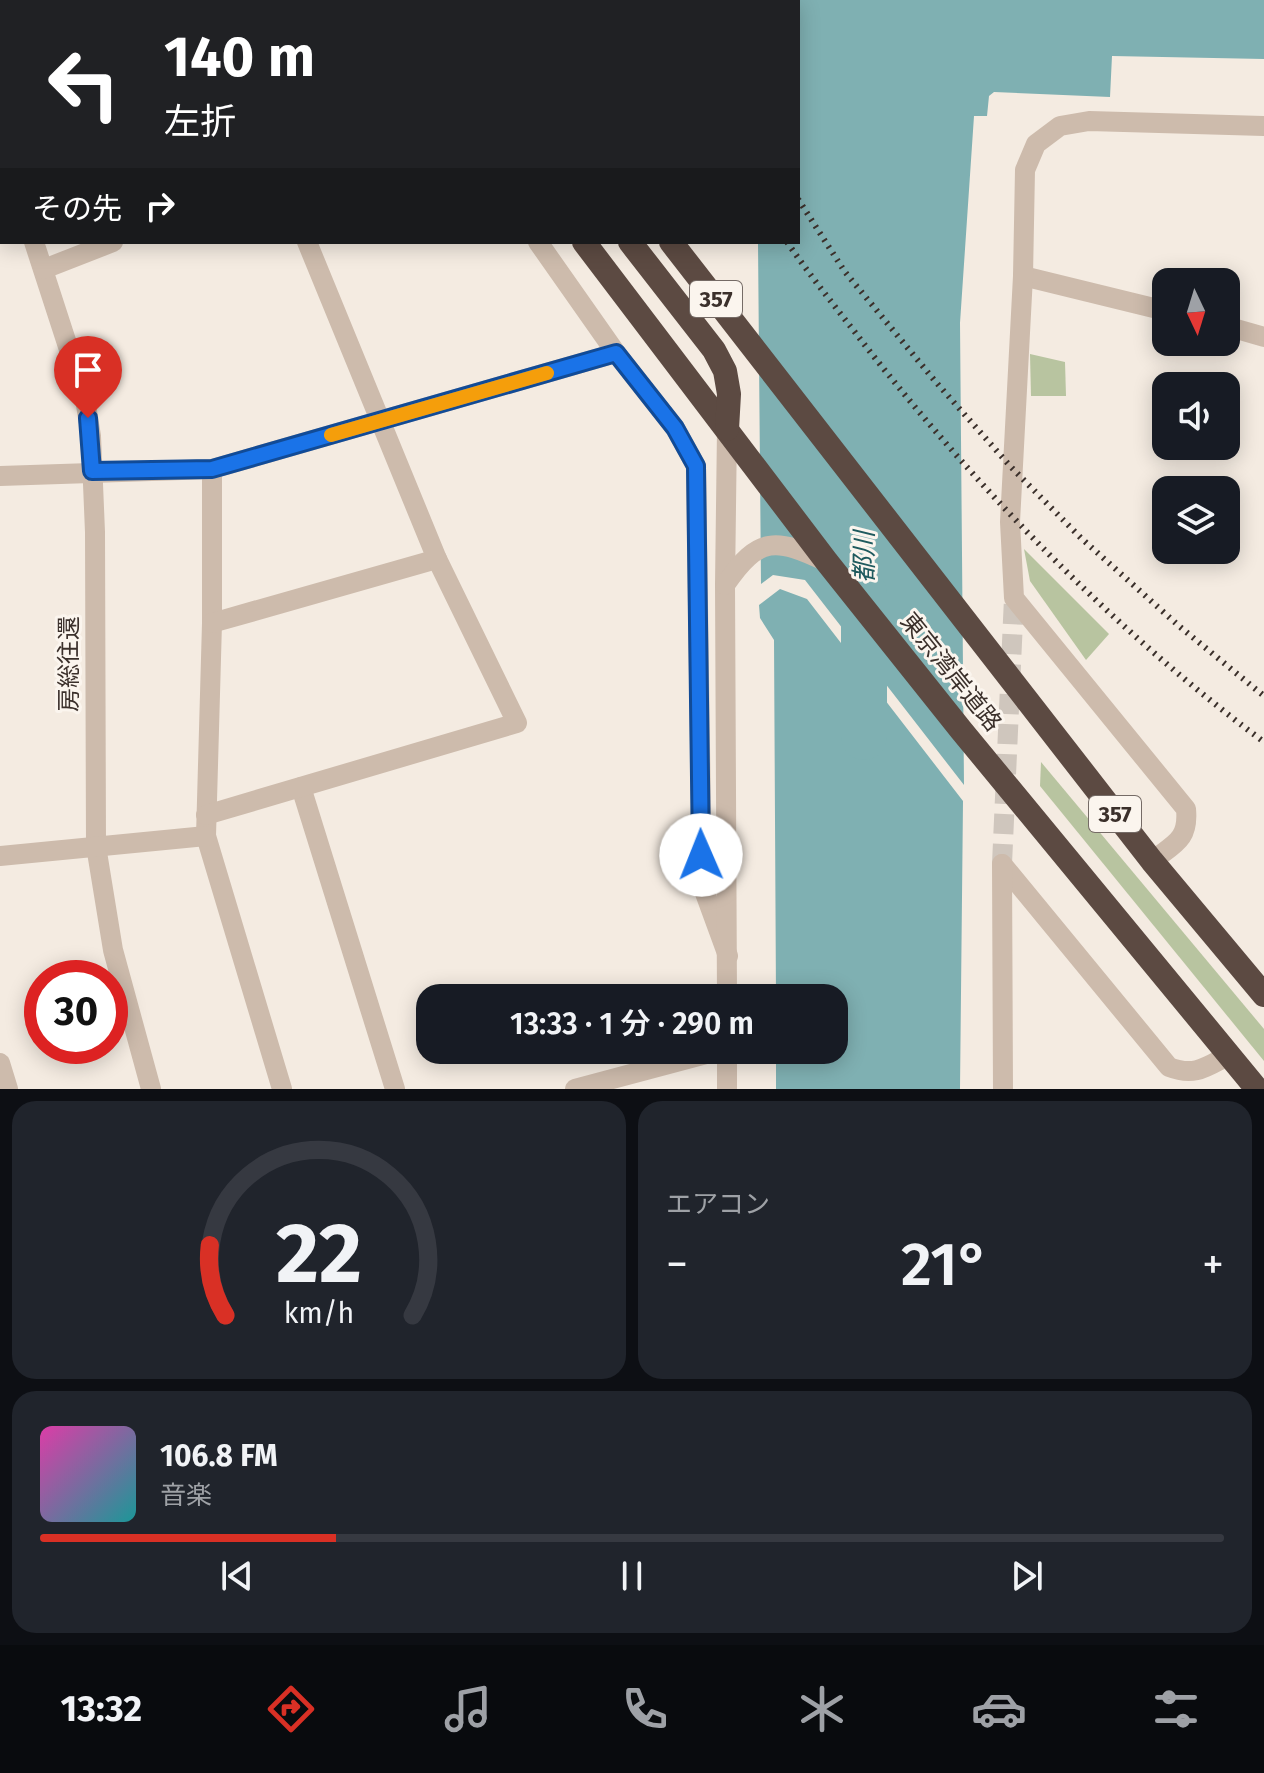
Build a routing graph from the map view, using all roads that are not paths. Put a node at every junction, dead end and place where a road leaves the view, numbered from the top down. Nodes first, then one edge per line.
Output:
1 (1264, 126) edge
2 (35, 244) edge
3 (108, 244) edge
4 (308, 244) edge
5 (539, 244) edge
6 (586, 244) edge
7 (632, 244) edge
8 (673, 244) edge
9 (44, 269) junction
10 (1023, 276) junction
11 (1152, 308) edge
12 (1240, 330) edge
13 (1264, 337) edge
14 (616, 353) junction
15 (382, 420) junction
16 (727, 429) junction
17 (212, 469) junction
18 (92, 471) junction
19 (0, 476) edge
20 (437, 559) junction
21 (827, 562) junction
22 (725, 585) junction
23 (212, 623) junction
24 (301, 787) junction
25 (206, 815) junction
26 (206, 836) junction
27 (96, 846) junction
28 (0, 856) edge
29 (1152, 861) junction
30 (728, 956) junction
31 (727, 984) edge
32 (1264, 995) edge
33 (1229, 1055) junction
34 (671, 1064) edge
35 (725, 1064) edge
36 (151, 1089) edge
37 (282, 1089) edge
38 (395, 1089) edge
39 (575, 1089) edge
40 (727, 1089) edge
41 (1003, 1089) edge
42 (1257, 1089) edge

1 - 10 street
2 - 9 street, 房総往還
3 - 9 street
4 - 15 street
5 - 14 street
6 - 16 highway, 東京湾岸道路 / 357
7 - 16 highway
8 - 29 highway, 東京湾岸道路 / 357
9 - 18 street, 房総往還
10 - 11 street
10 - 29 street
12 - 13 street
14 - 15 street
14 - 30 street
15 - 17 street
15 - 20 street
16 - 21 highway, 東京湾岸道路 / 357
16 - 22 street
17 - 18 street
17 - 23 street
18 - 19 street
18 - 27 street, 房総往還
20 - 23 street
20 - 24 street
21 - 22 street
21 - 33 highway, 東京湾岸道路 / 357
22 - 30 street
23 - 25 street
24 - 25 street
24 - 38 street
25 - 26 street
26 - 27 street
26 - 37 street
27 - 28 street
27 - 36 street, 房総往還
29 - 32 highway, 東京湾岸道路 / 357
30 - 31 street
33 - 41 street
33 - 42 highway, 東京湾岸道路 / 357
34 - 39 street
35 - 40 street

